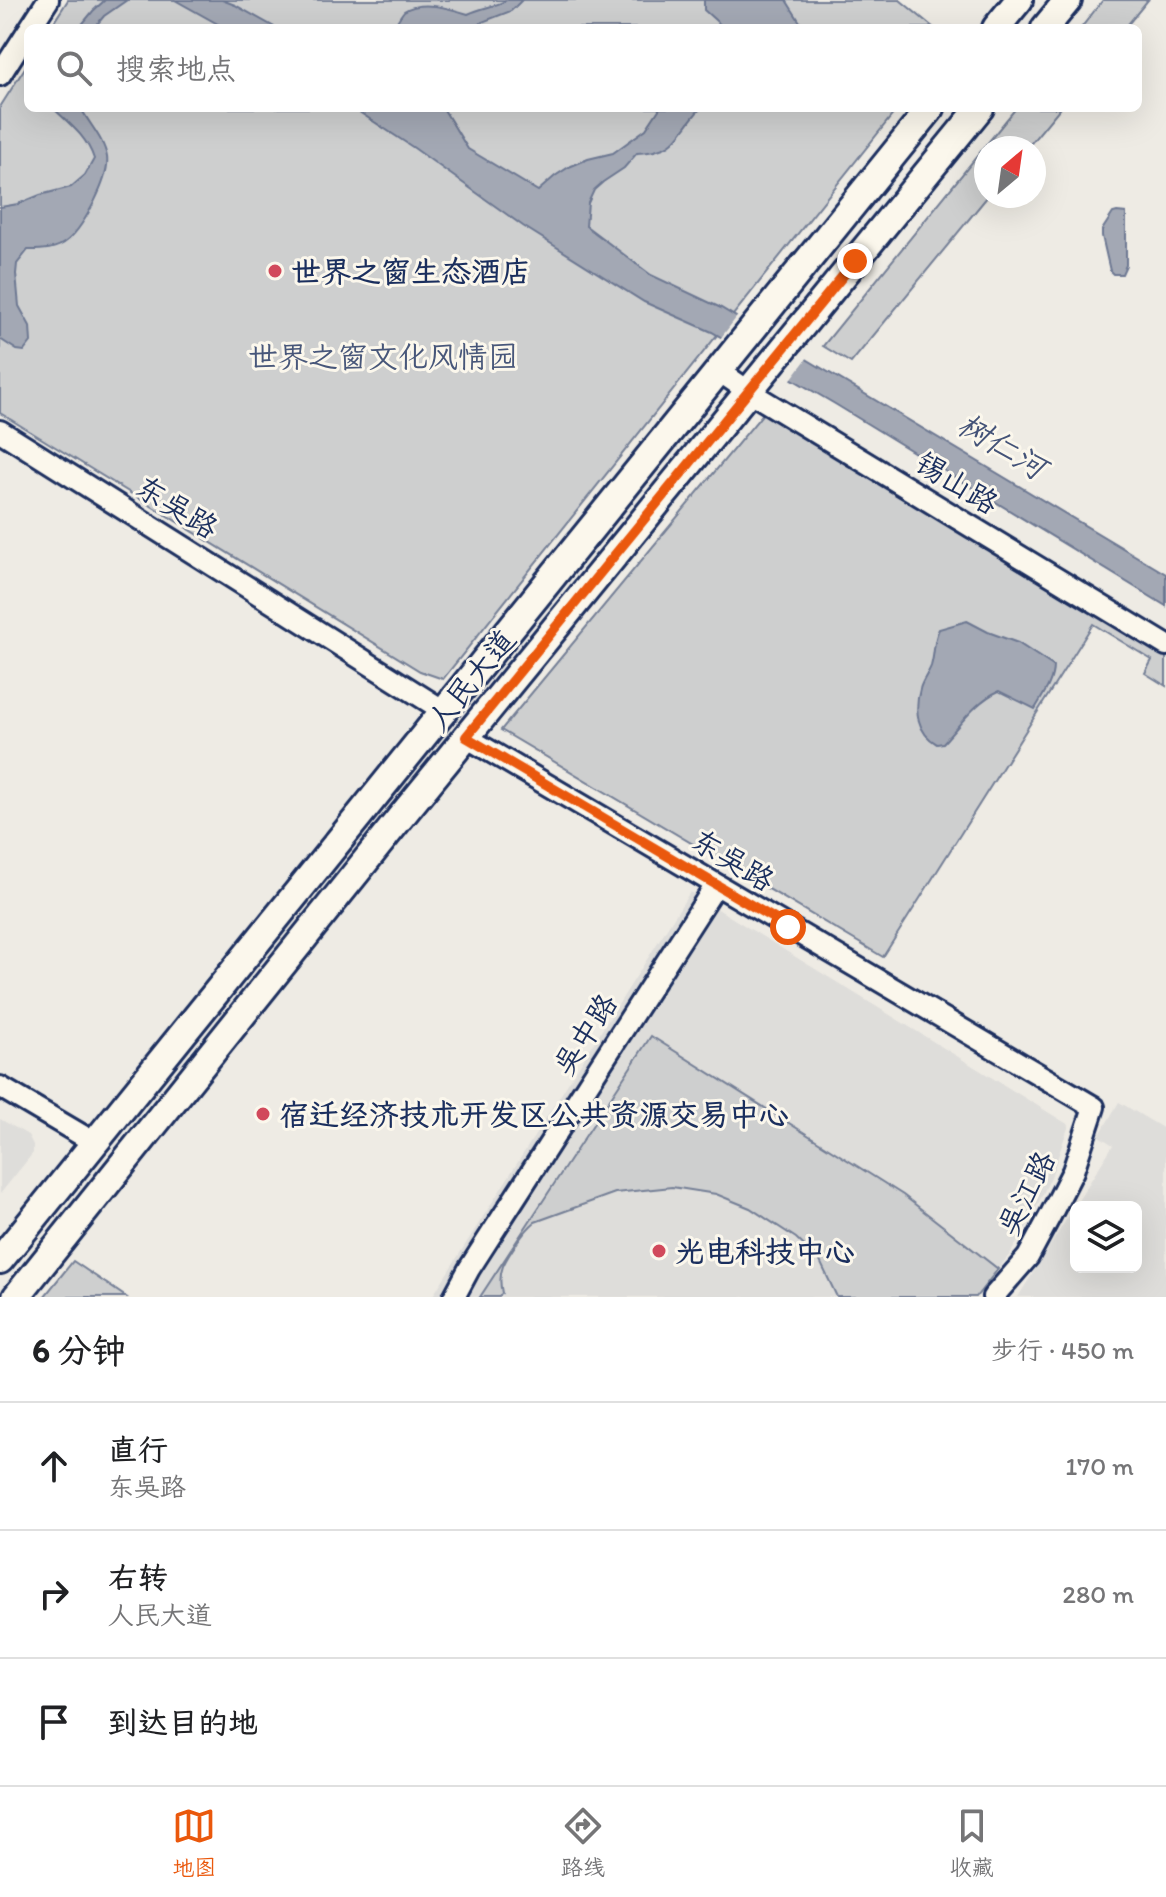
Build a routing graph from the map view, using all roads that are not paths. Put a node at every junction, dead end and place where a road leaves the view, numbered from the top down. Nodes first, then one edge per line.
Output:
1 (48, 0) edge
2 (1019, 0) edge
3 (1068, 0) edge
4 (33, 24) edge
5 (999, 24) edge
6 (1048, 24) edge
7 (24, 38) edge
8 (0, 75) edge
9 (928, 112) edge
10 (977, 112) edge
11 (826, 238) junction
12 (855, 261) junction
13 (719, 371) junction
14 (751, 388) junction
15 (0, 431) edge
16 (0, 447) edge
17 (1166, 635) edge
18 (1166, 645) edge
19 (441, 715) junction
20 (466, 737) junction
21 (716, 885) junction
22 (0, 1087) edge
23 (1094, 1107) joint
24 (95, 1143) junction
25 (0, 1260) edge
26 (16, 1297) edge
27 (454, 1297) edge
28 (993, 1297) edge

1 - 4 street
2 - 5 main road
3 - 6 main road
7 - 8 street
9 - 11 main road, 人民大道
10 - 12 main road, 人民大道
11 - 12 main road
11 - 13 main road, 人民大道
12 - 14 main road, 人民大道
13 - 14 street, 锡山路
13 - 19 main road, 人民大道
14 - 17 street, 锡山路
14 - 18 street, 锡山路
14 - 20 main road, 人民大道
15 - 19 street, 东吴路
16 - 19 street, 东吴路
19 - 24 main road, 人民大道
20 - 21 street, 东吴路
20 - 26 main road, 人民大道
21 - 23 street, 东吴路
21 - 27 street, 吴中路
22 - 24 street
23 - 28 street, 吴江路
24 - 25 main road, 人民大道

